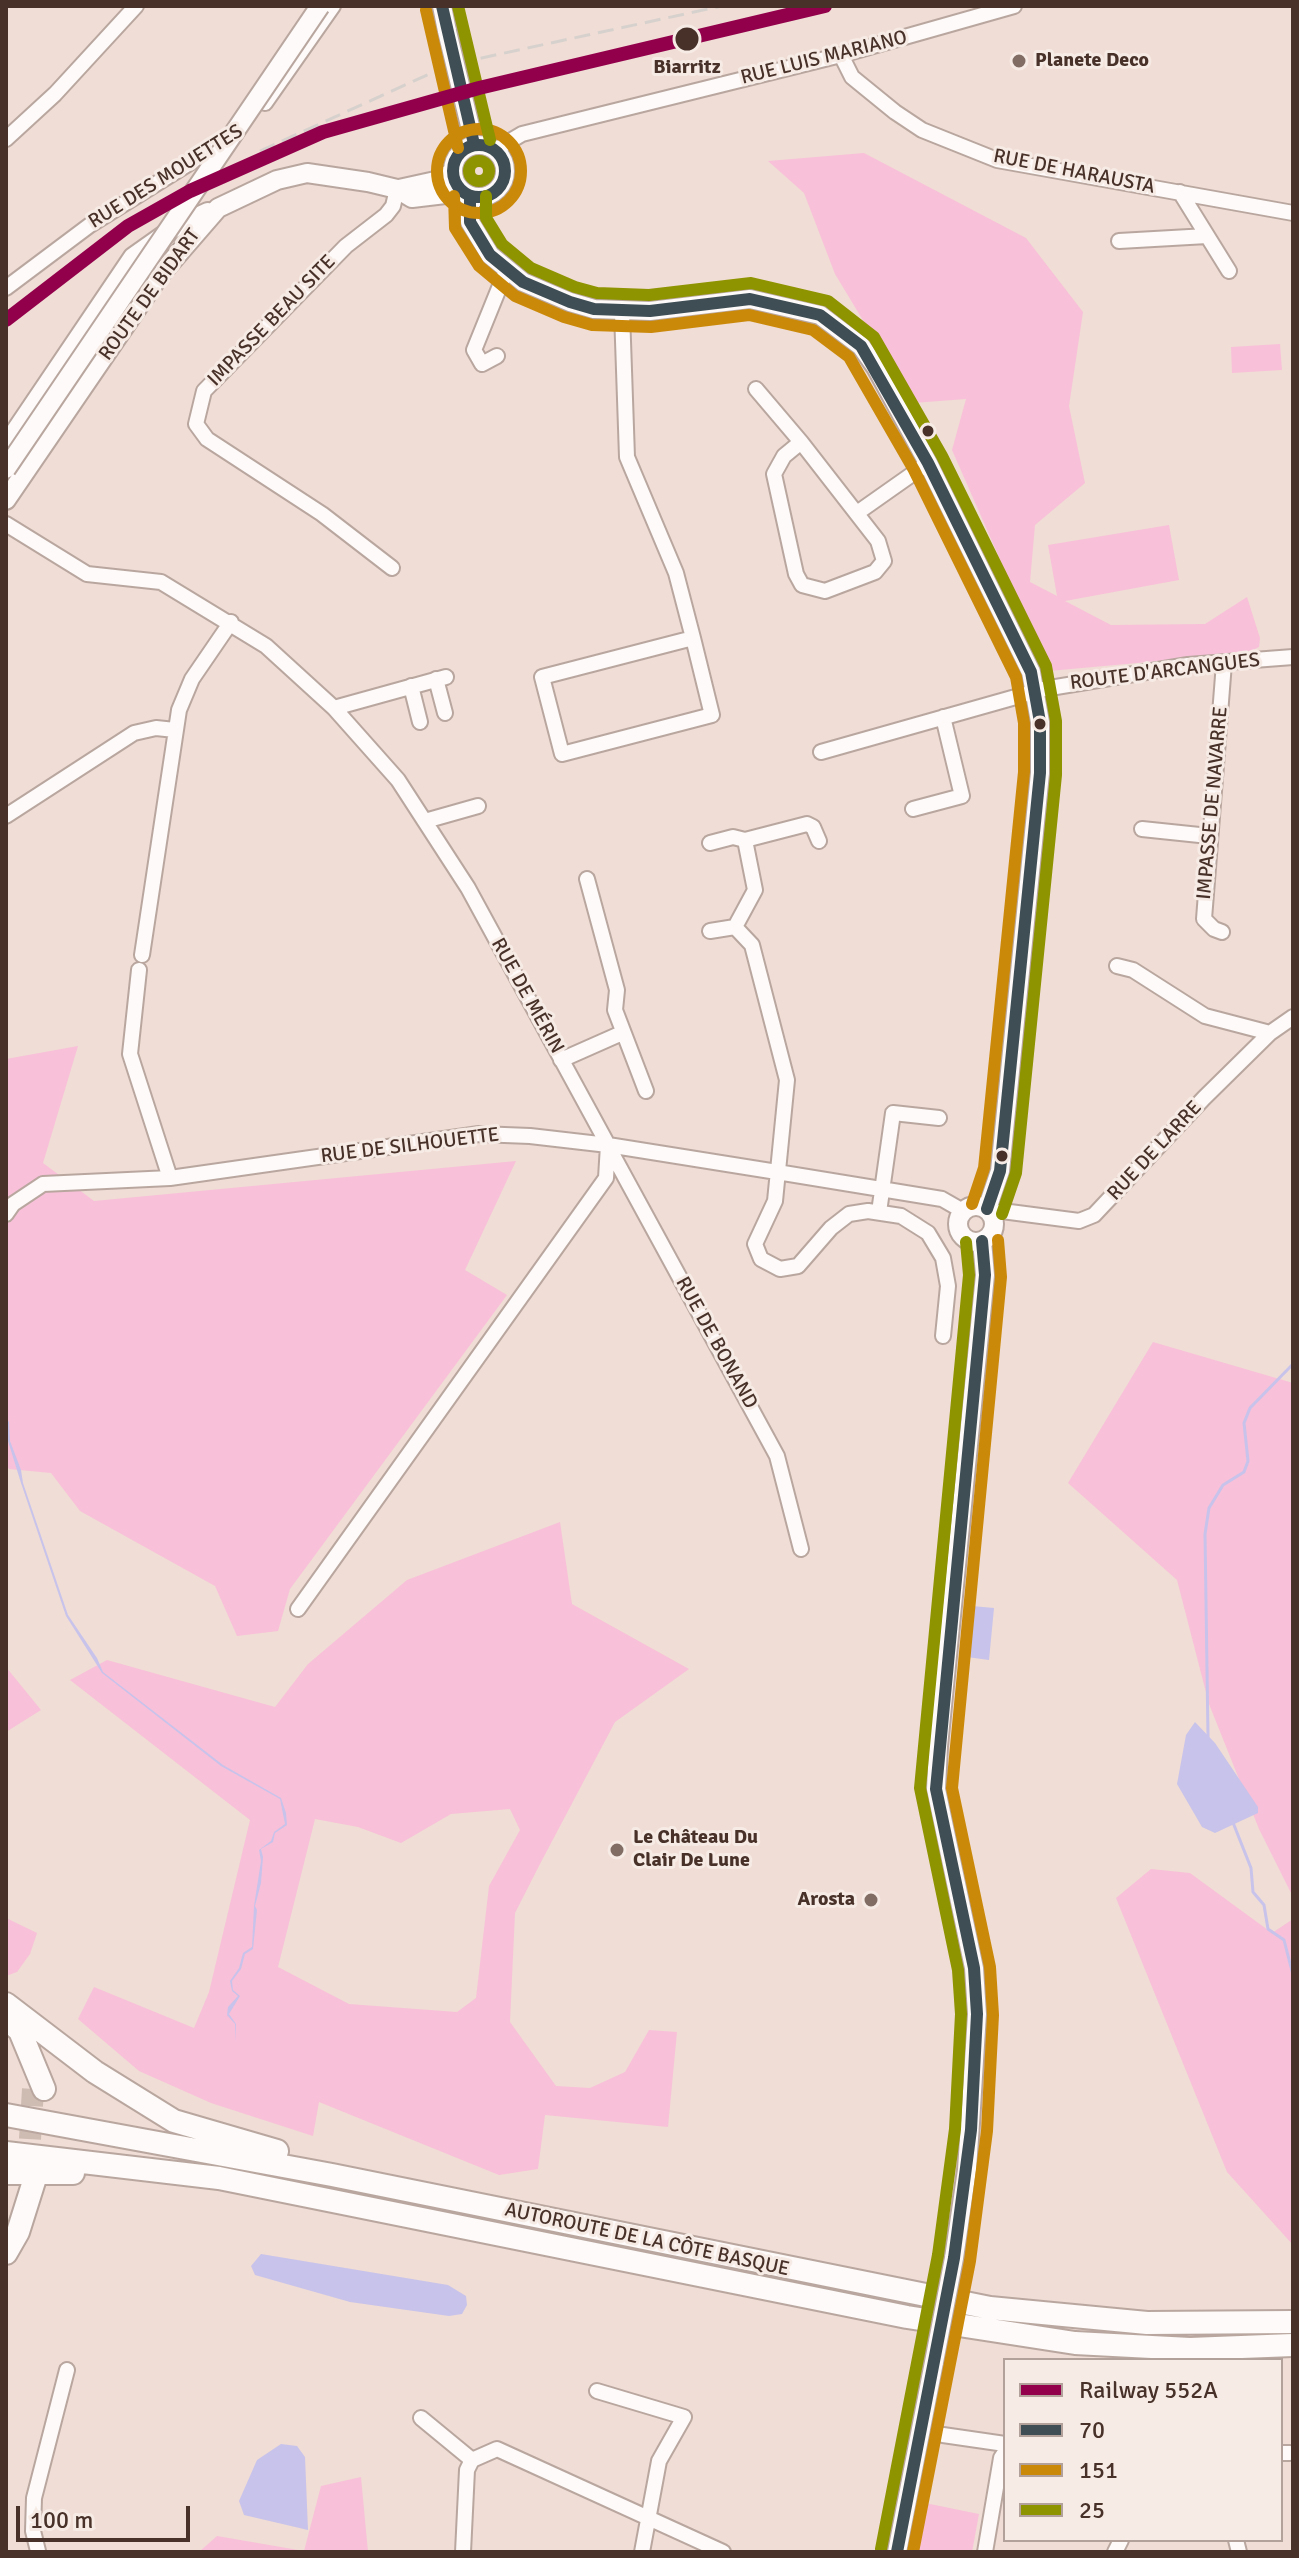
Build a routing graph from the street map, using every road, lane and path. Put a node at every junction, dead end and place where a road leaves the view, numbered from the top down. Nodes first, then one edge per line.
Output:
1 (136, 6) edge
2 (320, 6) edge
3 (333, 6) edge
4 (442, 6) edge
5 (1014, 6) edge
6 (841, 55) junction
7 (472, 135) junction
8 (6, 139) edge
9 (495, 150) junction
10 (452, 172) junction
11 (397, 189) junction
12 (1180, 192) junction
13 (466, 194) junction
14 (218, 208) junction
15 (1293, 213) edge
16 (1207, 236) junction
17 (1119, 241) dead end
18 (506, 271) junction
19 (1229, 271) dead end
20 (6, 288) edge
21 (622, 312) junction
22 (497, 356) dead end
23 (756, 389) dead end
24 (801, 442) junction
25 (6, 445) edge
26 (928, 463) junction
27 (6, 469) edge
28 (6, 500) edge
29 (857, 513) junction
30 (6, 524) edge
31 (392, 568) dead end
32 (231, 622) junction
33 (693, 638) junction
34 (1293, 657) edge
35 (1224, 663) junction
36 (411, 686) junction
37 (1037, 690) junction
38 (334, 708) junction
39 (445, 713) dead end
40 (943, 717) junction
41 (420, 722) dead end
42 (175, 730) junction
43 (821, 752) dead end
44 (478, 806) dead end
45 (913, 809) dead end
46 (6, 816) edge
47 (425, 821) junction
48 (1142, 829) dead end
49 (1209, 836) junction
50 (745, 840) junction
51 (819, 841) dead end
52 (710, 843) dead end
53 (587, 879) dead end
54 (735, 927) junction
55 (710, 931) dead end
56 (1222, 932) dead end
57 (1117, 966) dead end
58 (1293, 1017) edge
59 (622, 1033) junction
60 (1270, 1033) junction
61 (561, 1060) junction
62 (646, 1091) dead end
63 (939, 1118) dead end
64 (608, 1145) junction
65 (777, 1172) junction
66 (170, 1178) junction
67 (880, 1189) junction
68 (963, 1211) junction
69 (879, 1212) junction
70 (990, 1213) junction
71 (6, 1214) edge
72 (982, 1241) junction
73 (943, 1336) dead end
74 (801, 1549) dead end
75 (298, 1609) dead end
76 (6, 2004) edge
77 (6, 2018) edge
78 (6, 2030) edge
79 (6, 2115) edge
80 (6, 2153) edge
81 (332, 2175) junction
82 (23, 2177) edge
83 (219, 2178) junction
84 (6, 2235) edge
85 (6, 2253) edge
86 (1293, 2322) edge
87 (1293, 2345) edge
88 (67, 2370) dead end
89 (597, 2391) dead end
90 (421, 2418) dead end
91 (943, 2435) dead end
92 (1003, 2444) edge
93 (1003, 2455) edge
94 (472, 2460) junction
95 (649, 2518) junction
96 (38, 2552) edge
97 (463, 2552) edge
98 (642, 2552) edge
99 (723, 2552) edge
100 (897, 2552) edge
101 (985, 2552) edge

1 - 8 street
2 - 27 main road, bridge
3 - 20 street, RUE DES MOUETTES
4 - 7 main road, bridge
5 - 6 street, RUE LUIS MARIANO
6 - 9 street, RUE LUIS MARIANO
6 - 12 street, RUE DE HARAUSTA
7 - 9 main road
7 - 10 main road
9 - 13 main road
10 - 11 main road, ROUTE DE BIDART
10 - 13 main road
11 - 13 main road, ROUTE DE BIDART
11 - 14 main road, ROUTE DE BIDART
11 - 31 street, IMPASSE BEAU SITE
12 - 15 street, RUE DE HARAUSTA
12 - 16 street
13 - 18 main road
14 - 25 main road
14 - 28 main road, ROUTE DE BIDART
16 - 17 street
16 - 19 street
18 - 21 main road
18 - 22 street
21 - 26 main road
21 - 33 street
23 - 24 street
24 - 29 street
24 - 29 street
26 - 29 street
26 - 37 main road
30 - 32 street, RUE DE MÉRIN
32 - 38 street, RUE DE MÉRIN
32 - 42 street
33 - 33 street
34 - 35 street, ROUTE D'ARCANGUES
35 - 37 street, ROUTE D'ARCANGUES
35 - 49 street, IMPASSE DE NAVARRE
36 - 38 street
36 - 39 street
36 - 41 street
37 - 40 street, ROUTE D'ARCANGUES
37 - 70 main road
38 - 47 street, RUE DE MÉRIN
40 - 43 street, ROUTE D'ARCANGUES
40 - 45 street
42 - 46 street
42 - 66 street
44 - 47 street
47 - 61 street, RUE DE MÉRIN
48 - 49 street
49 - 56 street, IMPASSE DE NAVARRE
50 - 51 street
50 - 52 street
50 - 54 street
53 - 59 street
54 - 55 street
54 - 65 street
57 - 60 street
58 - 60 street, RUE DE LARRE
59 - 61 street
59 - 62 street
60 - 70 street, RUE DE LARRE
61 - 64 street, RUE DE MÉRIN
63 - 67 street
64 - 65 street, RUE DE SILHOUETTE
64 - 66 street, RUE DE SILHOUETTE
64 - 74 street, RUE DE BONAND
64 - 75 street
65 - 67 street, RUE DE SILHOUETTE
65 - 69 street
66 - 71 street, RUE DE SILHOUETTE
67 - 68 street, RUE DE SILHOUETTE
67 - 69 street
68 - 70 main road
68 - 72 main road
69 - 73 street
70 - 72 main road
72 - 100 main road, bridge
76 - 81 highway
77 - 78 highway
79 - 81 highway, AUTOROUTE DE LA CÔTE BASQUE
80 - 83 highway, AUTOROUTE DE LA CÔTE BASQUE
81 - 86 highway, AUTOROUTE DE LA CÔTE BASQUE
82 - 83 highway
82 - 84 highway
82 - 85 highway
83 - 87 highway, AUTOROUTE DE LA CÔTE BASQUE
88 - 96 street
89 - 95 street
90 - 94 street
91 - 92 street
93 - 101 street
94 - 95 street
94 - 97 street
95 - 98 street
95 - 99 street

